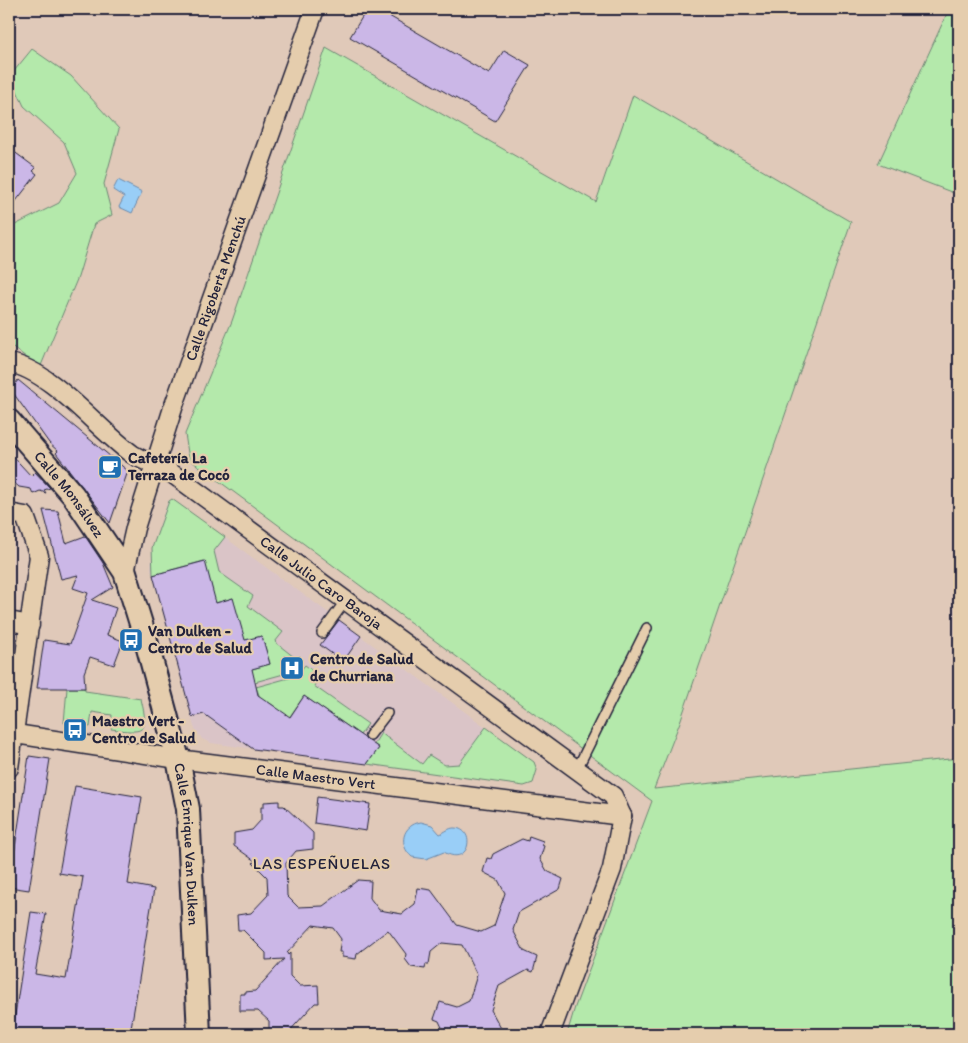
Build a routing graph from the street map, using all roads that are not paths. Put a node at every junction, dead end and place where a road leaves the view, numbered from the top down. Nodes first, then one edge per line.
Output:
1 (315, 9) edge
2 (9, 363) edge
3 (9, 422) edge
4 (155, 464) junction
5 (17, 515) edge
6 (125, 572) junction
7 (346, 600) junction
8 (9, 621) edge
9 (30, 625) junction
10 (647, 628) dead end
11 (322, 633) dead end
12 (386, 713) dead end
13 (11, 733) edge
14 (370, 735) dead end
15 (178, 759) junction
16 (9, 768) edge
17 (577, 769) junction
18 (622, 816) junction
19 (199, 1034) edge
20 (550, 1034) edge

1 - 4 street, Calle Rigoberta Menchú
2 - 4 street, Calle Julio Caro Baroja
3 - 6 street, Calle Monsálvez
4 - 6 street, Calle Rigoberta Menchú
4 - 7 street, Calle Julio Caro Baroja
5 - 9 street
6 - 15 street, Calle Enrique Van Dulken
7 - 11 lane
7 - 17 street, Calle Julio Caro Baroja
8 - 9 street
9 - 13 street
10 - 17 lane
12 - 14 lane
13 - 15 street, Calle Maestro Vert
13 - 16 street
15 - 18 street, Calle Maestro Vert
15 - 19 street, Calle Enrique Van Dulken
17 - 18 street, Calle Julio Caro Baroja
18 - 20 street

